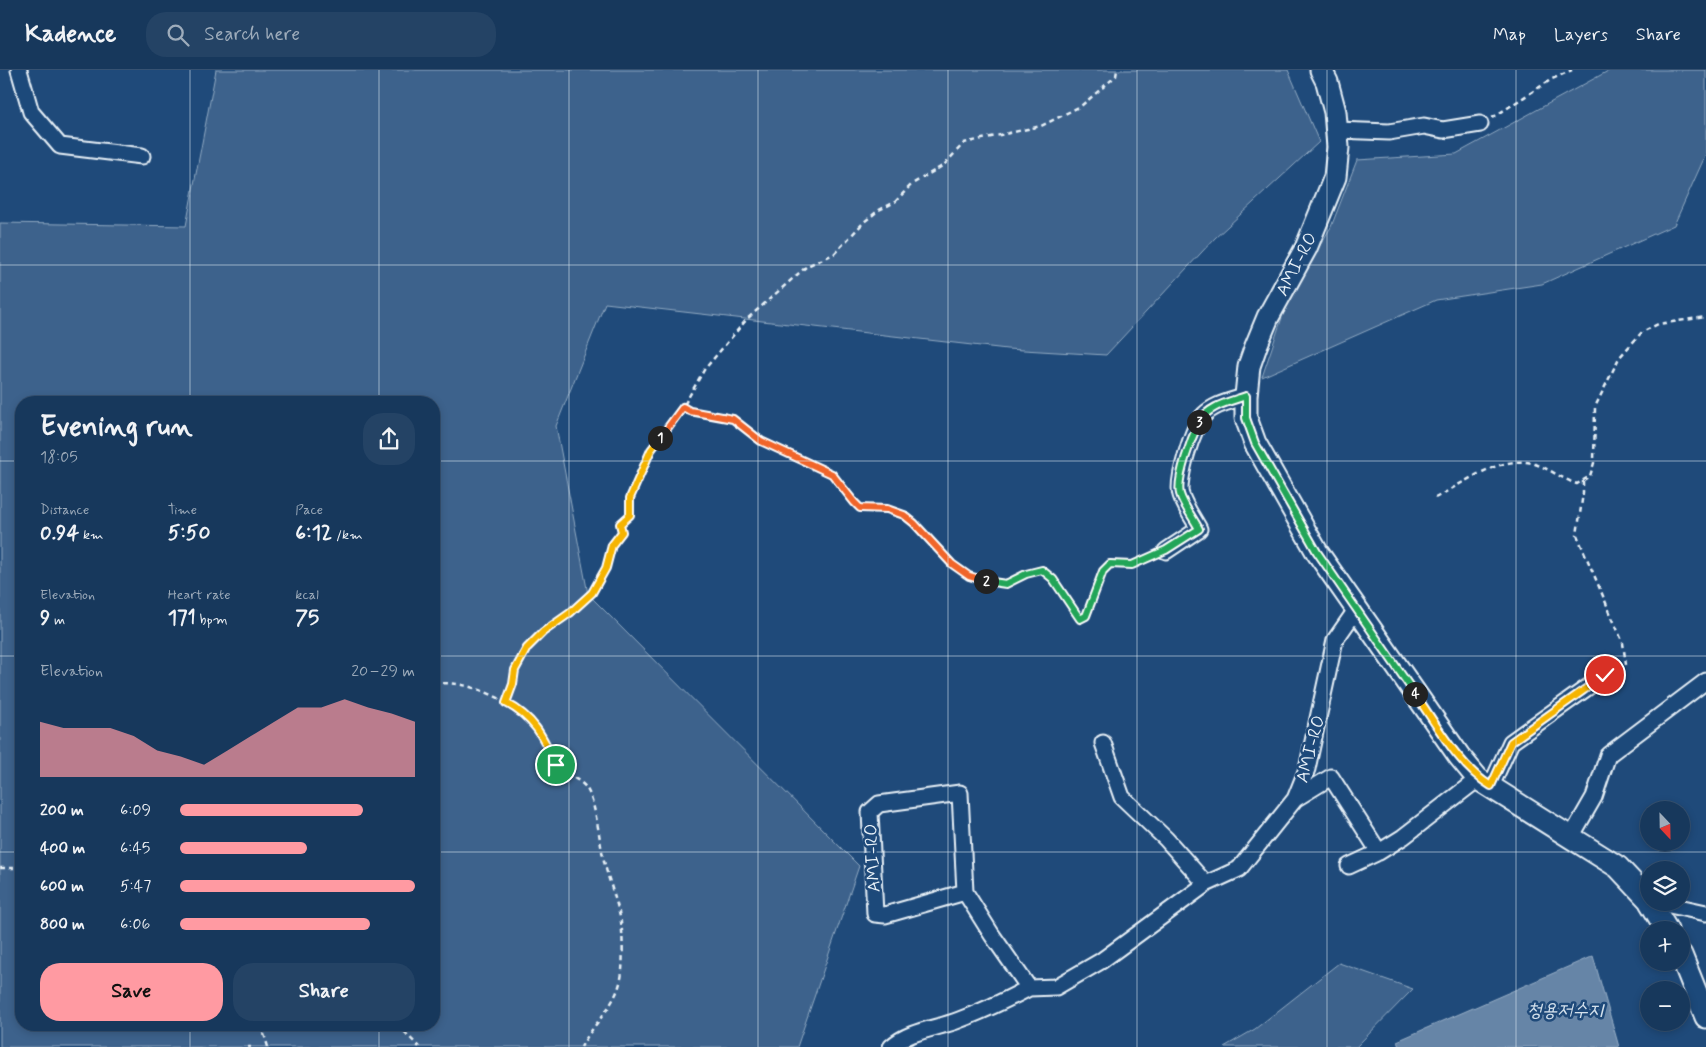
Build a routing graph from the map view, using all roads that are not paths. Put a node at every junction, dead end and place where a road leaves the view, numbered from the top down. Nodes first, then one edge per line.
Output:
1 (19, 70) edge
2 (1321, 70) edge
3 (1480, 124) road end
4 (1337, 130) junction
5 (142, 156) dead end
6 (1246, 396) junction
7 (1166, 550) road end
8 (1356, 610) junction
9 (1605, 675) dead end
10 (1706, 681) edge
11 (1103, 743) dead end
12 (1485, 782) junction
13 (1295, 799) junction
14 (1571, 836) junction
15 (1379, 852) junction
16 (1349, 866) dead end
17 (1206, 884) junction
18 (1640, 890) edge
19 (965, 892) junction
20 (1690, 909) edge
21 (1706, 913) edge
22 (1687, 971) edge
23 (1029, 988) junction
24 (1706, 1017) edge
25 (891, 1047) edge

1 - 5 street
2 - 4 main road, AMI-RO
3 - 4 street
4 - 6 main road, AMI-RO
6 - 7 street
6 - 8 main road, AMI-RO
8 - 12 main road, AMI-RO
8 - 13 street, AMI-RO
9 - 12 street
10 - 14 street
11 - 17 street
12 - 14 main road, AMI-RO
12 - 15 street
13 - 15 street
13 - 17 street, AMI-RO
14 - 18 main road, AMI-RO
15 - 16 street
17 - 23 street, AMI-RO
19 - 19 street, AMI-RO
19 - 23 street, AMI-RO
20 - 21 street
22 - 24 main road
23 - 25 street, AMI-RO

